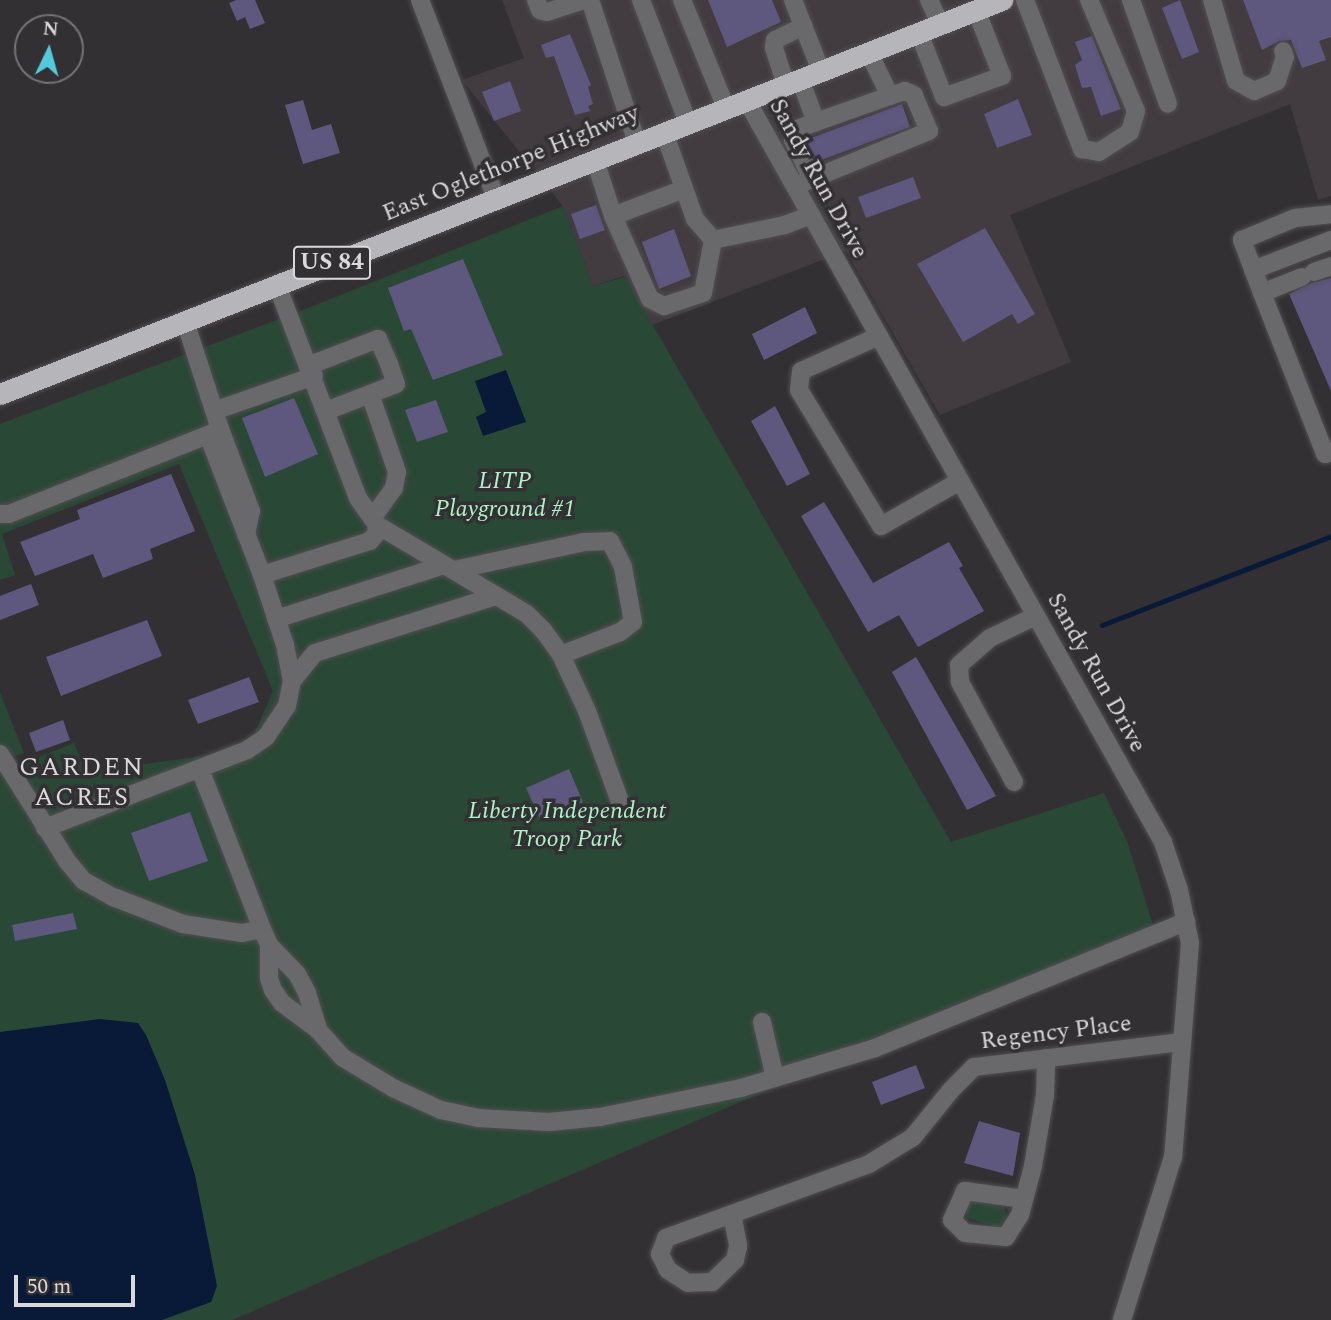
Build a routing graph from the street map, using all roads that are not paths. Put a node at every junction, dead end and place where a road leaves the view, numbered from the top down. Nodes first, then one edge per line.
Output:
1 (420, 0) edge
2 (536, 0) edge
3 (584, 0) edge
4 (590, 0) edge
5 (641, 0) edge
6 (682, 0) edge
7 (793, 0) edge
8 (929, 0) edge
9 (1025, 0) edge
10 (1089, 0) edge
11 (1131, 0) edge
12 (1212, 0) edge
13 (989, 4) edge
14 (940, 24) junction
15 (804, 26) junction
16 (919, 33) junction
17 (1283, 51) dead end
18 (869, 52) junction
19 (821, 71) junction
20 (793, 82) junction
21 (890, 96) junction
22 (747, 101) junction
23 (1168, 104) dead end
24 (726, 108) junction
25 (816, 121) junction
26 (688, 123) junction
27 (664, 132) junction
28 (636, 143) junction
29 (595, 160) junction
30 (812, 179) junction
31 (794, 186) junction
32 (684, 189) junction
33 (496, 198) junction
34 (1331, 214) edge
35 (811, 215) junction
36 (613, 216) junction
37 (713, 240) junction
38 (1331, 240) edge
39 (1253, 270) junction
40 (1316, 272) edge
41 (277, 285) junction
42 (1262, 293) junction
43 (185, 321) junction
44 (879, 336) junction
45 (312, 371) junction
46 (0, 394) edge
47 (370, 394) junction
48 (214, 411) junction
49 (326, 411) junction
50 (214, 432) junction
51 (1331, 452) edge
52 (960, 481) junction
53 (0, 514) edge
54 (374, 521) junction
55 (449, 567) junction
56 (262, 575) junction
57 (496, 596) junction
58 (1036, 616) junction
59 (276, 619) junction
60 (561, 655) junction
61 (292, 681) junction
62 (0, 754) edge
63 (200, 769) junction
64 (1014, 782) dead end
65 (624, 810) dead end
66 (45, 828) junction
67 (1186, 922) junction
68 (265, 937) junction
69 (762, 1022) dead end
70 (318, 1030) junction
71 (1182, 1042) junction
72 (1046, 1058) junction
73 (775, 1077) junction
74 (1024, 1199) dead end
75 (732, 1214) junction
76 (1122, 1320) edge

1 - 33 street
2 - 3 street
4 - 28 street
5 - 26 street
6 - 24 street
7 - 15 street
8 - 14 street
9 - 10 street
11 - 23 street
12 - 17 street
13 - 14 highway, East Oglethorpe Highway / US 84
13 - 16 street
14 - 16 highway, East Oglethorpe Highway / US 84
15 - 19 street
15 - 20 street
16 - 18 highway, East Oglethorpe Highway / US 84
18 - 19 highway, East Oglethorpe Highway / US 84
18 - 21 street
19 - 20 highway, East Oglethorpe Highway / US 84
20 - 22 highway, East Oglethorpe Highway / US 84
20 - 25 street
21 - 25 street
21 - 30 street
22 - 24 highway, East Oglethorpe Highway / US 84
22 - 31 street, Sandy Run Drive
24 - 26 highway, East Oglethorpe Highway / US 84
25 - 30 street
26 - 27 highway, East Oglethorpe Highway / US 84
27 - 28 highway, East Oglethorpe Highway / US 84
27 - 32 street
28 - 29 highway, East Oglethorpe Highway / US 84
29 - 33 highway, East Oglethorpe Highway / US 84
29 - 36 street
30 - 31 street
31 - 35 street, Sandy Run Drive
32 - 36 street
32 - 37 street
33 - 41 highway, East Oglethorpe Highway / US 84
34 - 39 street
35 - 37 street
35 - 44 street, Sandy Run Drive
36 - 37 street
38 - 39 street
39 - 42 street
40 - 42 street
41 - 43 highway, East Oglethorpe Highway / US 84
41 - 45 street
42 - 51 street
43 - 46 highway, East Oglethorpe Highway / US 84
43 - 48 street
44 - 52 street, Sandy Run Drive
44 - 52 street
45 - 47 street
45 - 48 street
45 - 49 street
47 - 49 street
47 - 54 street
48 - 50 street
49 - 54 street
50 - 53 street
50 - 56 street
52 - 58 street, Sandy Run Drive
54 - 55 street
54 - 56 street
55 - 57 street
55 - 59 street
55 - 60 street
56 - 59 street
57 - 60 street
57 - 61 street
58 - 64 street
58 - 67 street, Sandy Run Drive
59 - 61 street
60 - 65 street
61 - 63 street
62 - 66 street
63 - 66 street
63 - 68 street
66 - 68 street
67 - 71 street, Sandy Run Drive
67 - 73 street
68 - 70 street
68 - 70 street
69 - 73 street
70 - 73 street
71 - 72 street, Regency Place
71 - 76 street, Sandy Run Drive
72 - 74 street
72 - 75 street, Regency Place
75 - 75 street, Regency Place

